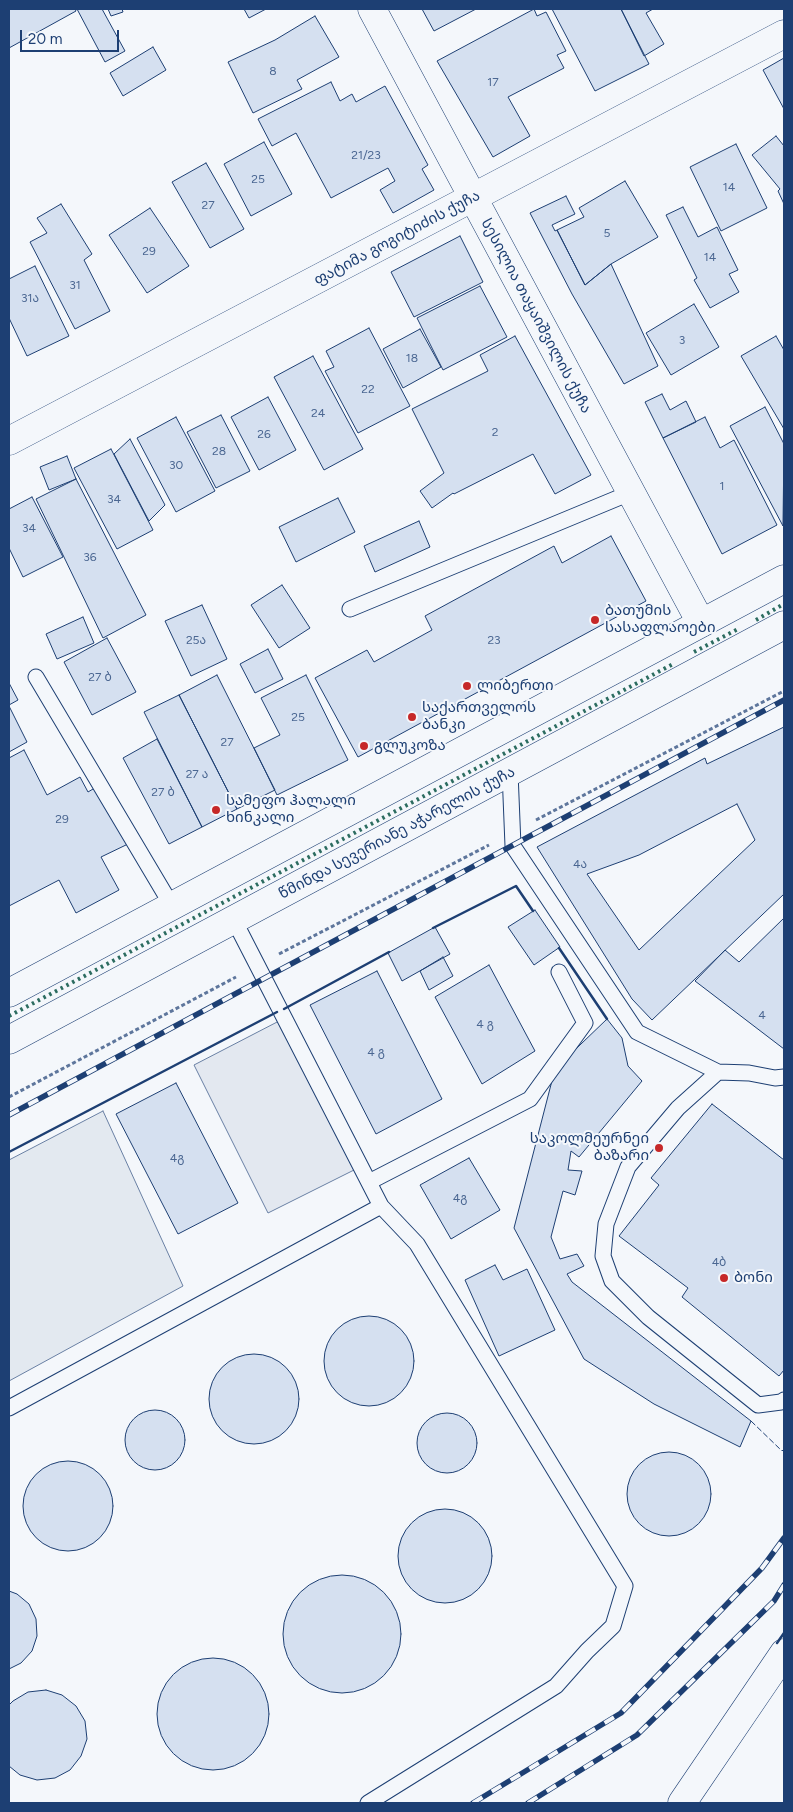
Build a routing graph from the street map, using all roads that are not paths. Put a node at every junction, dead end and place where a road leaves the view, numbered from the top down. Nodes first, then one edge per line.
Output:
1 (372, 9) edge
2 (784, 34) edge
3 (473, 198) junction
4 (9, 441) edge
5 (630, 493) junction
6 (784, 579) edge
7 (350, 609) dead end
8 (701, 623) junction
9 (784, 625) edge
10 (36, 677) dead end
11 (510, 772) junction
12 (172, 906) junction
13 (234, 920) junction
14 (559, 972) dead end
15 (9, 993) edge
16 (9, 1040) edge
17 (718, 1072) junction
18 (784, 1077) edge
19 (369, 1182) junction
20 (381, 1206) junction
21 (784, 1400) edge
22 (9, 1408) edge
23 (780, 1668) edge
24 (368, 1803) edge
25 (682, 1803) edge

1 - 3 main road, სესილია თაყაიშვილის ქუჩა
2 - 3 main road, ფატიმა გოგიტიძის ქუჩა
3 - 4 main road, ფატიმა გოგიტიძის ქუჩა
3 - 5 main road, სესილია თაყაიშვილის ქუჩა
5 - 7 lane
5 - 8 main road, სესილია თაყაიშვილის ქუჩა
6 - 8 main road
8 - 12 main road
9 - 11 main road, წმინდა სევერიანე აჭარელის ქუჩა
10 - 12 lane
11 - 13 main road, წმინდა სევერიანე აჭარელის ქუჩა
11 - 17 lane
12 - 15 main road
13 - 16 main road, წმინდა სევერიანე აჭარელის ქუჩა
13 - 19 lane
14 - 19 lane
17 - 18 lane
17 - 21 lane
19 - 20 lane
20 - 22 lane
20 - 24 lane
23 - 25 main road

